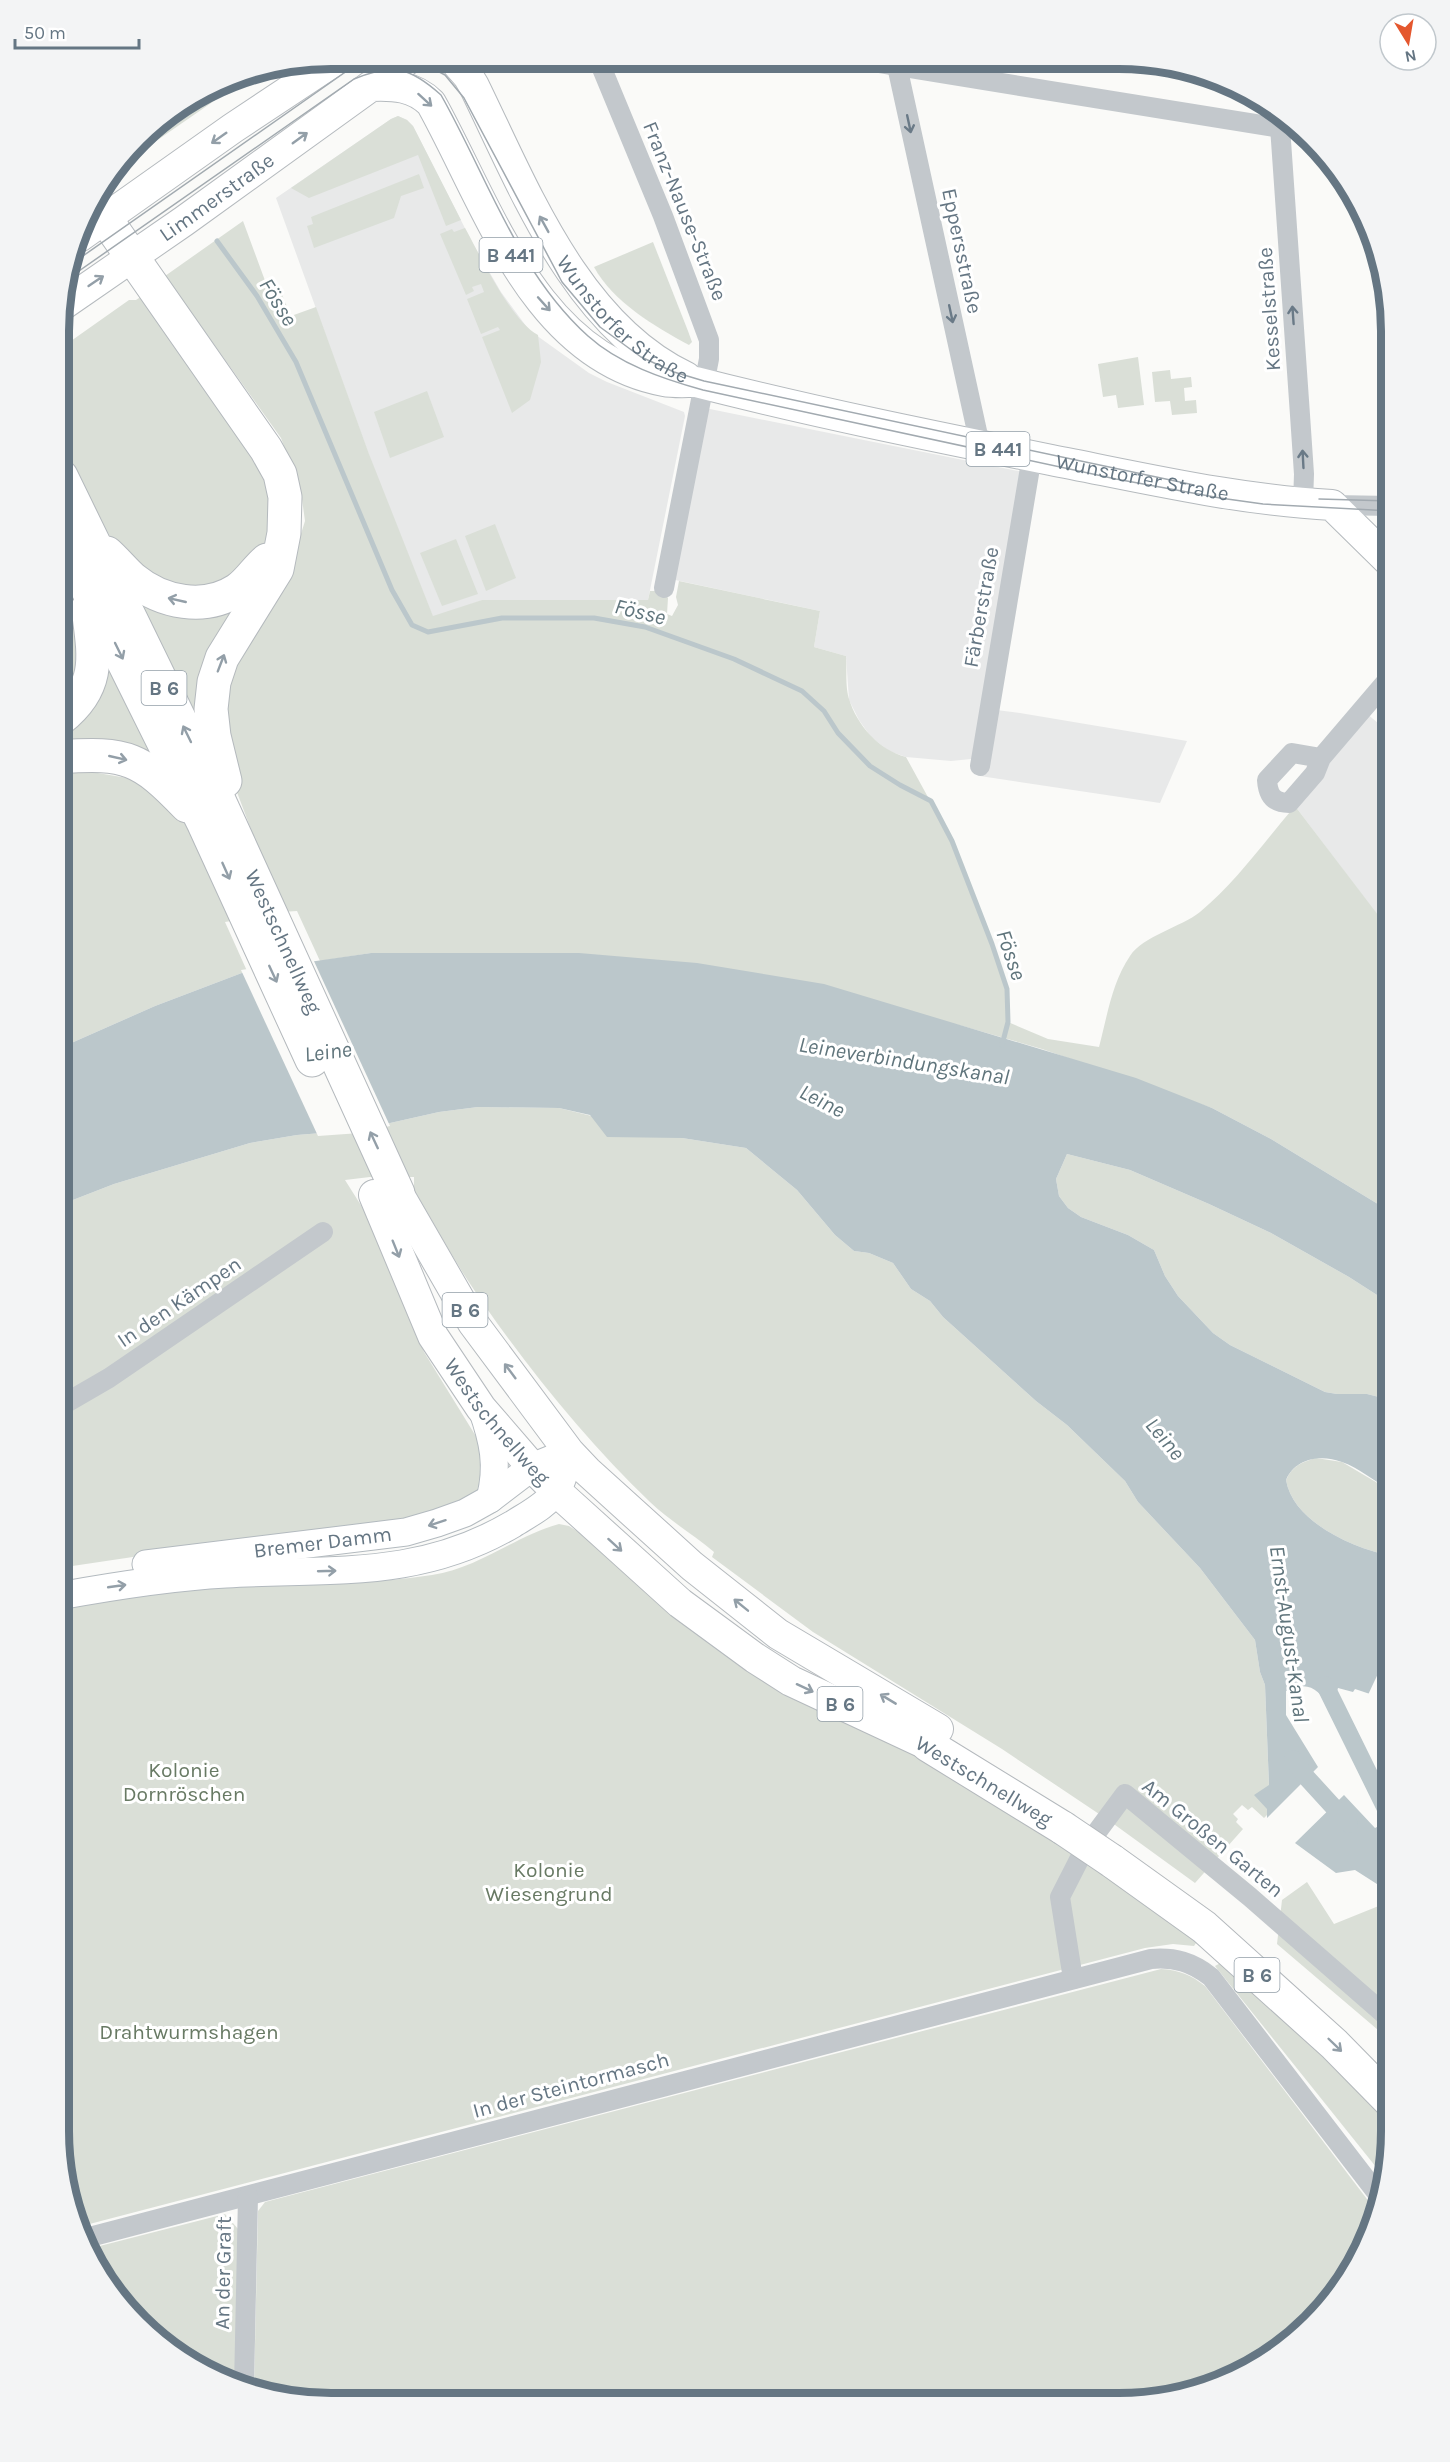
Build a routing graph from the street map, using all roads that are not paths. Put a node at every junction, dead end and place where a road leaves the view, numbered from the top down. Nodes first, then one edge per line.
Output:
1 (396, 69) edge
2 (462, 69) edge
3 (602, 69) edge
4 (898, 69) edge
5 (918, 69) edge
6 (320, 70) edge
7 (371, 86) junction
8 (1272, 119) edge
9 (1280, 125) edge
10 (105, 218) junction
11 (90, 229) edge
12 (133, 257) junction
13 (71, 299) edge
14 (700, 383) junction
15 (980, 445) junction
16 (1032, 456) junction
17 (1302, 503) junction
18 (1332, 505) junction
19 (1381, 506) edge
20 (69, 508) edge
21 (76, 535) edge
22 (280, 550) junction
23 (1381, 553) edge
24 (84, 580) junction
25 (664, 588) dead end
26 (1381, 688) edge
27 (69, 710) edge
28 (69, 756) edge
29 (1321, 758) dead end
30 (980, 766) dead end
31 (203, 822) junction
32 (261, 911) junction
33 (386, 1194) junction
34 (323, 1232) dead end
35 (69, 1401) edge
36 (481, 1407) junction
37 (569, 1452) junction
38 (532, 1467) junction
39 (556, 1491) junction
40 (490, 1499) junction
41 (528, 1515) junction
42 (592, 1524) junction
43 (226, 1564) junction
44 (192, 1568) junction
45 (69, 1576) edge
46 (69, 1594) edge
47 (933, 1737) junction
48 (1116, 1853) junction
49 (1073, 1979) junction
50 (1381, 2011) edge
51 (1381, 2060) edge
52 (1381, 2092) edge
53 (1374, 2189) edge
54 (248, 2196) junction
55 (91, 2237) edge
56 (244, 2378) edge

1 - 7 main road
14 -> 2 main road, Wunstorfer Straße / B 441
3 - 14 street, Franz-Nause-Straße
4 -> 15 street, Eppersstraße
5 - 8 street
6 -> 10 main road
12 -> 7 main road, Limmerstraße
7 -> 14 main road, Wunstorfer Straße / B 441
17 -> 9 street, Kesselstraße
10 - 11 main road
10 - 12 highway
13 -> 12 main road, Limmerstraße
12 - 22 highway
14 - 15 main road, Wunstorfer Straße / B 441
14 - 25 street, Franz-Nause-Straße
15 - 16 main road, Wunstorfer Straße / B 441
16 - 17 main road, Wunstorfer Straße / B 441
16 - 30 street, Färberstraße
17 - 18 main road, Wunstorfer Straße / B 441
18 - 19 street
18 - 23 main road
20 - 21 highway, Westschnellweg / B 6
22 -> 21 highway
21 - 24 highway, Westschnellweg / B 6
32 -> 21 highway, Westschnellweg / B 6
32 -> 22 highway
24 - 27 highway
24 -> 31 highway, Westschnellweg / B 6
26 - 29 street
28 -> 31 highway
31 -> 32 highway, Westschnellweg / B 6
32 - 33 highway, Westschnellweg / B 6
33 -> 36 main road, Westschnellweg / B 6
37 -> 33 main road, Westschnellweg / B 6
34 - 35 street, In den Kämpen
36 - 38 main road, Westschnellweg / B 6
36 - 40 main road
37 - 38 main road, Bremer Damm
37 - 39 main road, Westschnellweg
47 -> 37 main road, Westschnellweg / B 6
38 - 39 main road, Westschnellweg / B 6
38 - 40 main road, Bremer Damm
39 - 41 main road, Bremer Damm
39 - 42 main road, Westschnellweg / B 6
40 -> 43 main road, Bremer Damm
41 - 42 main road
43 -> 41 main road, Bremer Damm
42 -> 47 main road, Westschnellweg / B 6
43 - 44 main road, Bremer Damm
44 - 45 main road, Bremer Damm
46 -> 44 main road, Bremer Damm
47 - 48 highway, Westschnellweg / B 6, bridge
48 - 51 highway, Westschnellweg / B 6
48 -> 52 highway, Westschnellweg / B 6
49 - 50 street, Am Großen Garten
49 - 53 street
49 - 54 street, In der Steintormasch
54 - 55 street, In der Steintormasch
54 - 56 street, An der Graft

